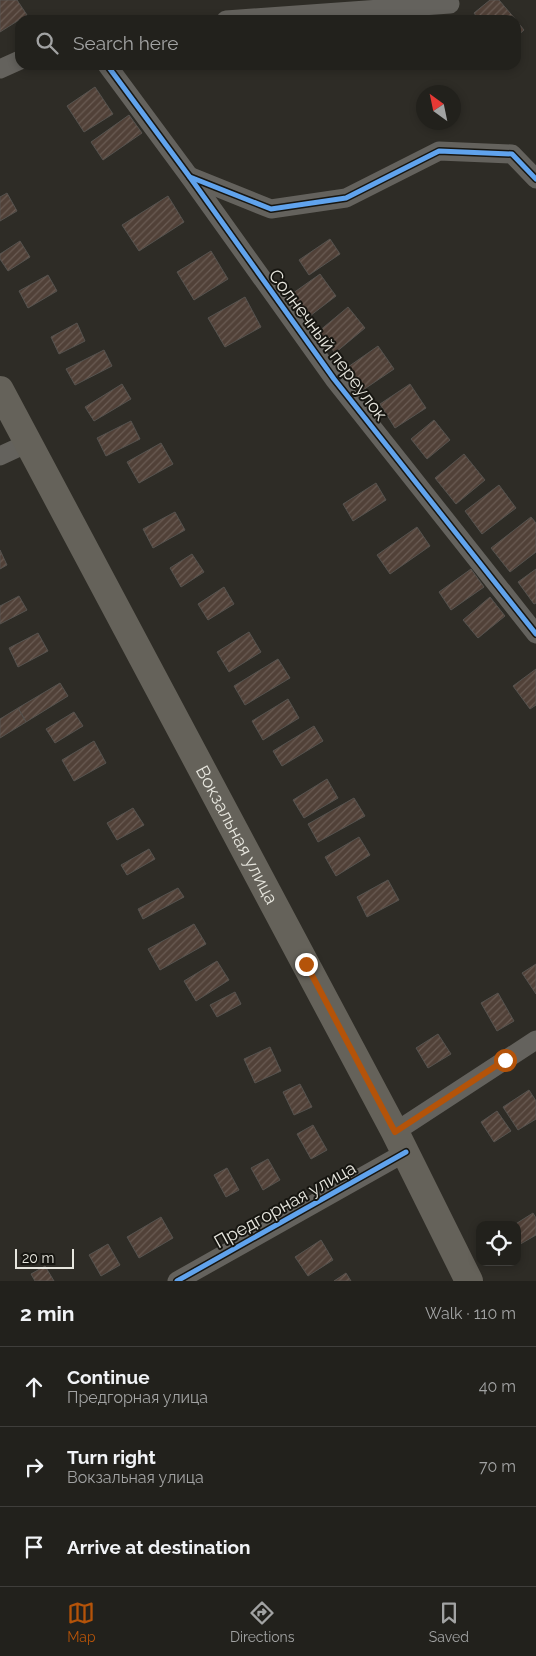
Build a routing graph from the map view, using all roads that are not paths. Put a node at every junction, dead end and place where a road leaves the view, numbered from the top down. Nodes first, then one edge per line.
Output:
1 (450, 4) dead end
2 (296, 15) edge
3 (15, 62) edge
4 (0, 69) edge
5 (111, 70) edge
6 (189, 176) junction
7 (536, 179) edge
8 (0, 390) edge
9 (28, 443) junction
10 (0, 456) edge
11 (536, 634) edge
12 (536, 1040) edge
13 (401, 1142) junction
14 (177, 1281) edge
15 (469, 1281) edge

1 - 2 street
3 - 4 street
5 - 6 street, Солнечный переулок
6 - 7 street
6 - 11 street, Солнечный переулок
8 - 9 main road, Вокзальная улица
9 - 10 street
9 - 13 main road, Вокзальная улица
12 - 13 street, Предгорная улица
13 - 14 street, Предгорная улица
13 - 15 main road, Вокзальная улица

